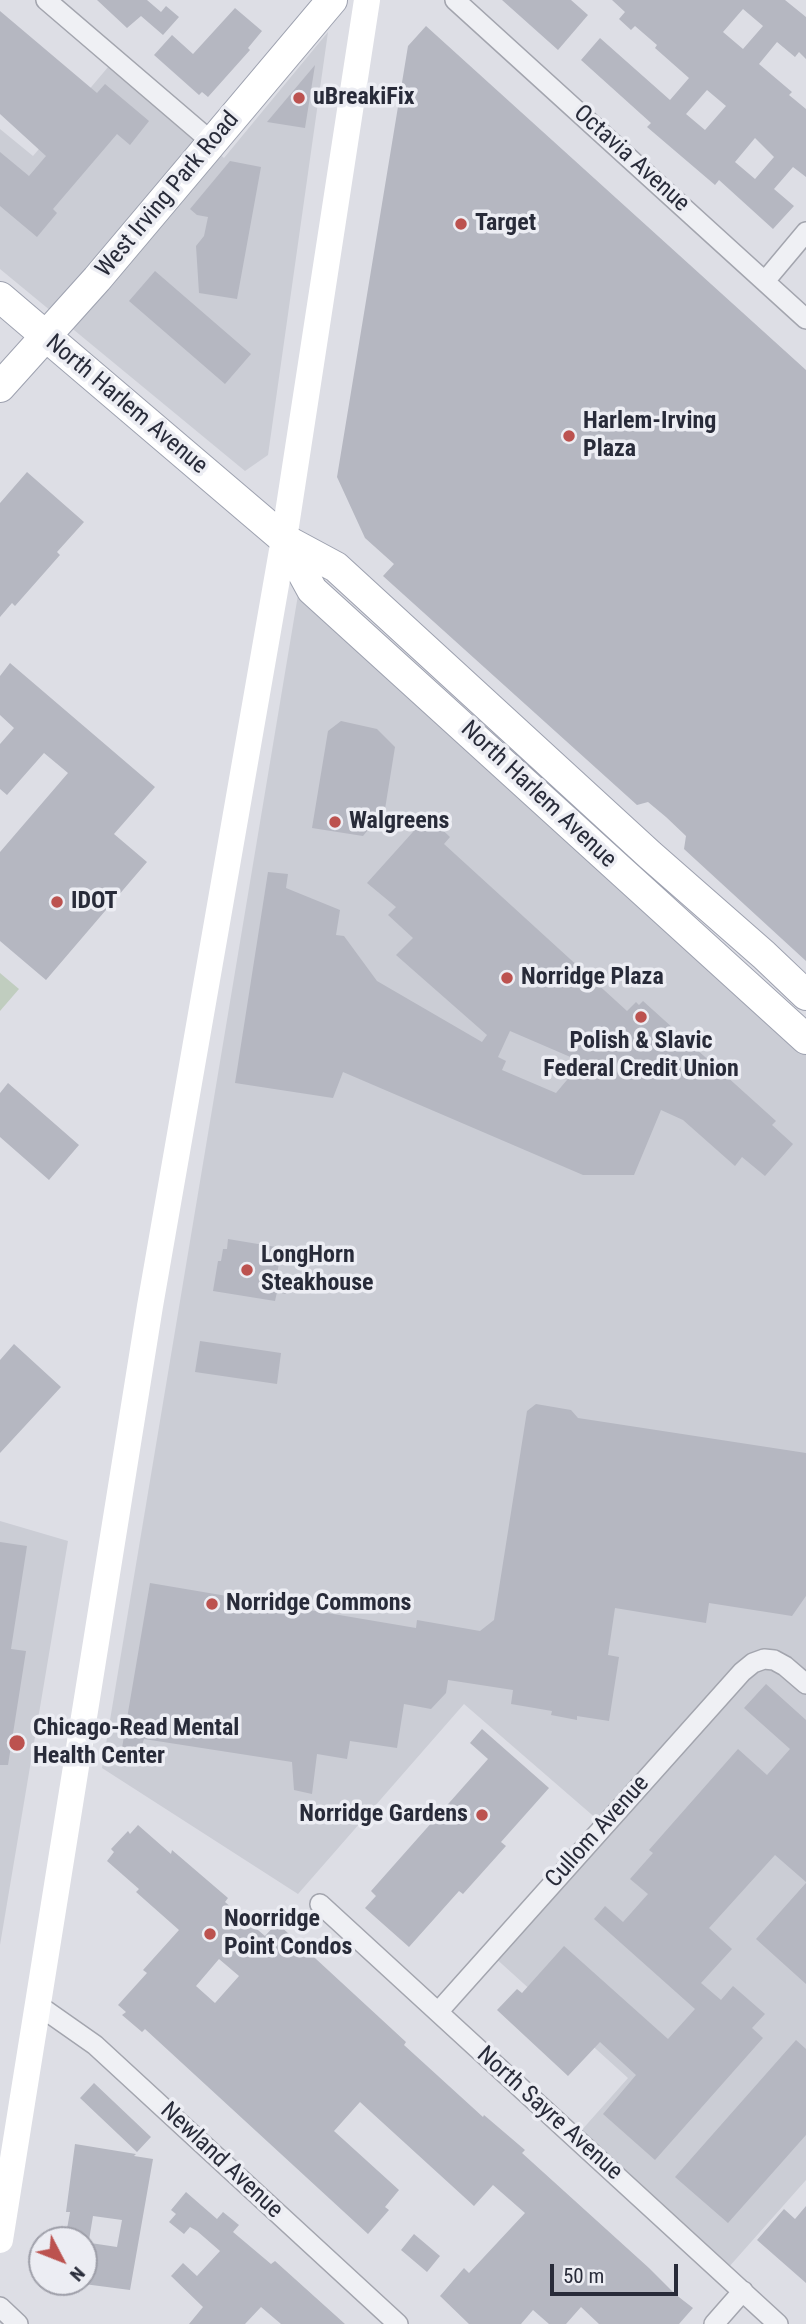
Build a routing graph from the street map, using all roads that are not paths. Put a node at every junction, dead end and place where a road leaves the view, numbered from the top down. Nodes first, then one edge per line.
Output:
1 (46, 0) edge
2 (332, 0) edge
3 (367, 0) edge
4 (455, 0) edge
5 (213, 143) junction
6 (806, 232) edge
7 (765, 281) junction
8 (0, 297) edge
9 (806, 319) edge
10 (46, 336) junction
11 (0, 387) edge
12 (284, 539) junction
13 (806, 995) edge
14 (806, 1039) edge
15 (806, 1684) edge
16 (320, 1904) dead end
17 (38, 2005) junction
18 (438, 2012) junction
19 (0, 2240) edge
20 (743, 2291) junction
21 (0, 2307) edge
22 (18, 2324) edge
23 (398, 2324) edge
24 (714, 2324) edge
25 (778, 2324) edge

1 - 5 street
2 - 5 main road, West Irving Park Road
3 - 12 main road
4 - 7 street, Octavia Avenue
5 - 10 main road, West Irving Park Road
6 - 7 street
7 - 9 street, Octavia Avenue
8 - 10 main road, North Harlem Avenue
10 - 11 main road, West Irving Park Road
10 - 12 main road, North Harlem Avenue
12 - 13 main road, North Harlem Avenue
12 - 14 main road, North Harlem Avenue
12 - 17 main road
15 - 18 street, Cullom Avenue
16 - 18 street, North Sayre Avenue
17 - 19 main road
17 - 23 street, Newland Avenue
18 - 20 street, North Sayre Avenue
20 - 24 street
20 - 25 street, North Sayre Avenue
21 - 22 street

